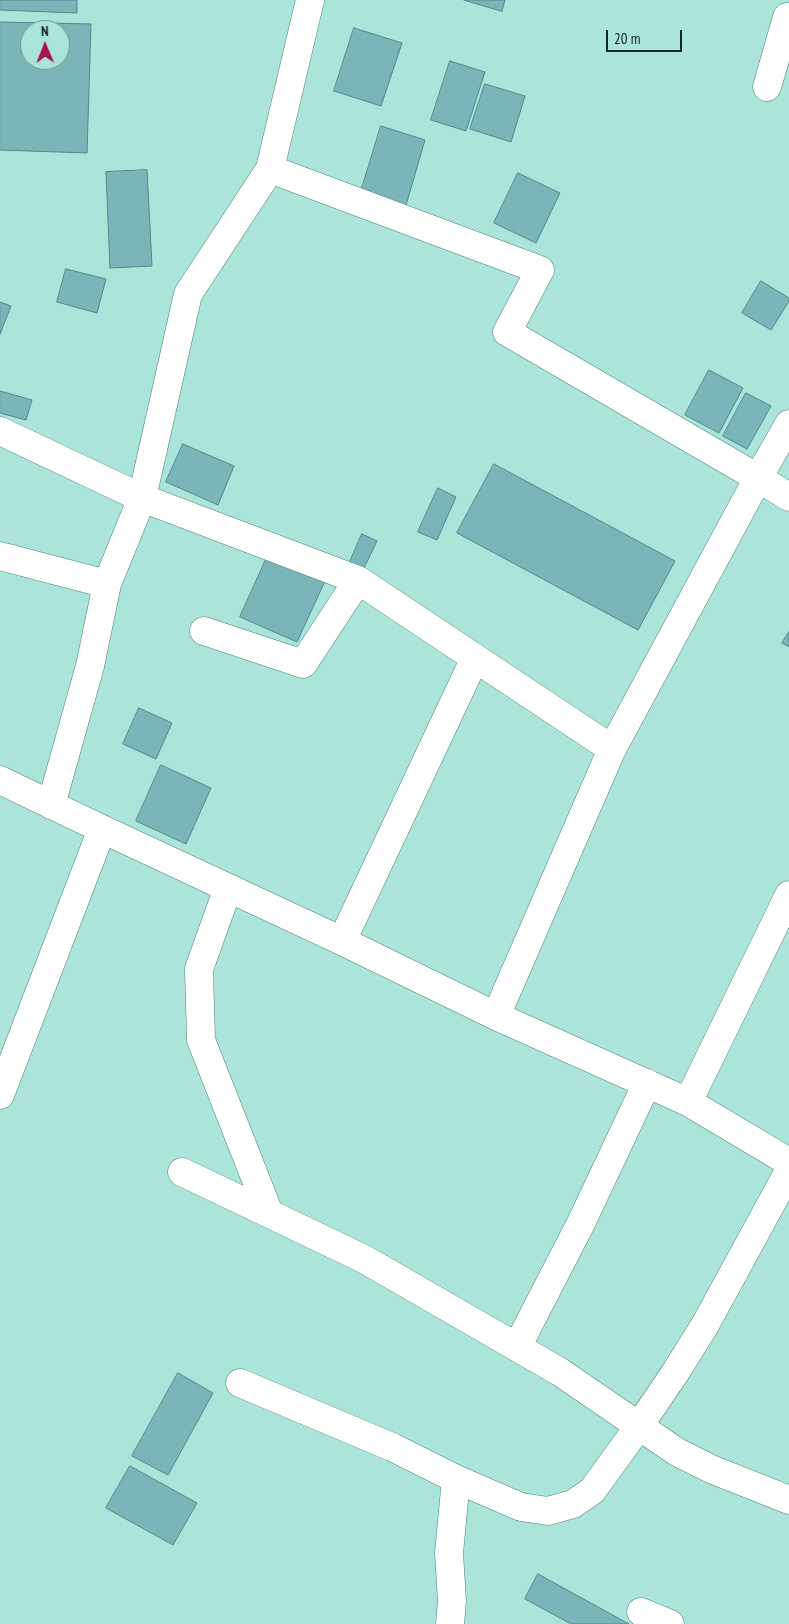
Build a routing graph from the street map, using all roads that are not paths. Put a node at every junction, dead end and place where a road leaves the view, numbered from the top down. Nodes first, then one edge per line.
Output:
1 (310, 0) edge
2 (789, 17) edge
3 (767, 87) dead end
4 (270, 169) junction
5 (789, 424) edge
6 (0, 431) edge
7 (758, 478) junction
8 (789, 497) edge
9 (142, 498) junction
10 (0, 556) edge
11 (358, 580) junction
12 (106, 584) junction
13 (204, 631) dead end
14 (475, 658) junction
15 (612, 749) junction
16 (0, 780) edge
17 (51, 805) junction
18 (102, 829) junction
19 (228, 888) junction
20 (789, 895) edge
21 (342, 941) junction
22 (496, 1016) junction
23 (647, 1084) junction
24 (0, 1095) edge
25 (688, 1102) junction
26 (789, 1162) edge
27 (789, 1171) edge
28 (182, 1172) dead end
29 (269, 1213) junction
30 (517, 1347) junction
31 (240, 1383) dead end
32 (639, 1426) junction
33 (456, 1479) junction
34 (789, 1500) edge
35 (642, 1612) dead end
36 (450, 1624) edge
37 (670, 1624) edge

1 - 4 street
2 - 3 street
4 - 7 street
4 - 9 street
5 - 7 street
6 - 9 street
7 - 8 street
7 - 15 street
9 - 11 street
9 - 12 street
10 - 12 street
11 - 13 street
11 - 14 street
12 - 17 street
14 - 15 street
14 - 21 street
15 - 22 street
16 - 17 street
17 - 18 street
18 - 19 street
18 - 24 street
19 - 21 street
19 - 29 street
20 - 25 street
21 - 22 street
22 - 23 street
23 - 25 street
23 - 30 street
25 - 26 street
27 - 32 street
28 - 29 street
29 - 30 street
30 - 32 street
31 - 33 street
32 - 33 street
32 - 34 street
33 - 36 street
35 - 37 street

